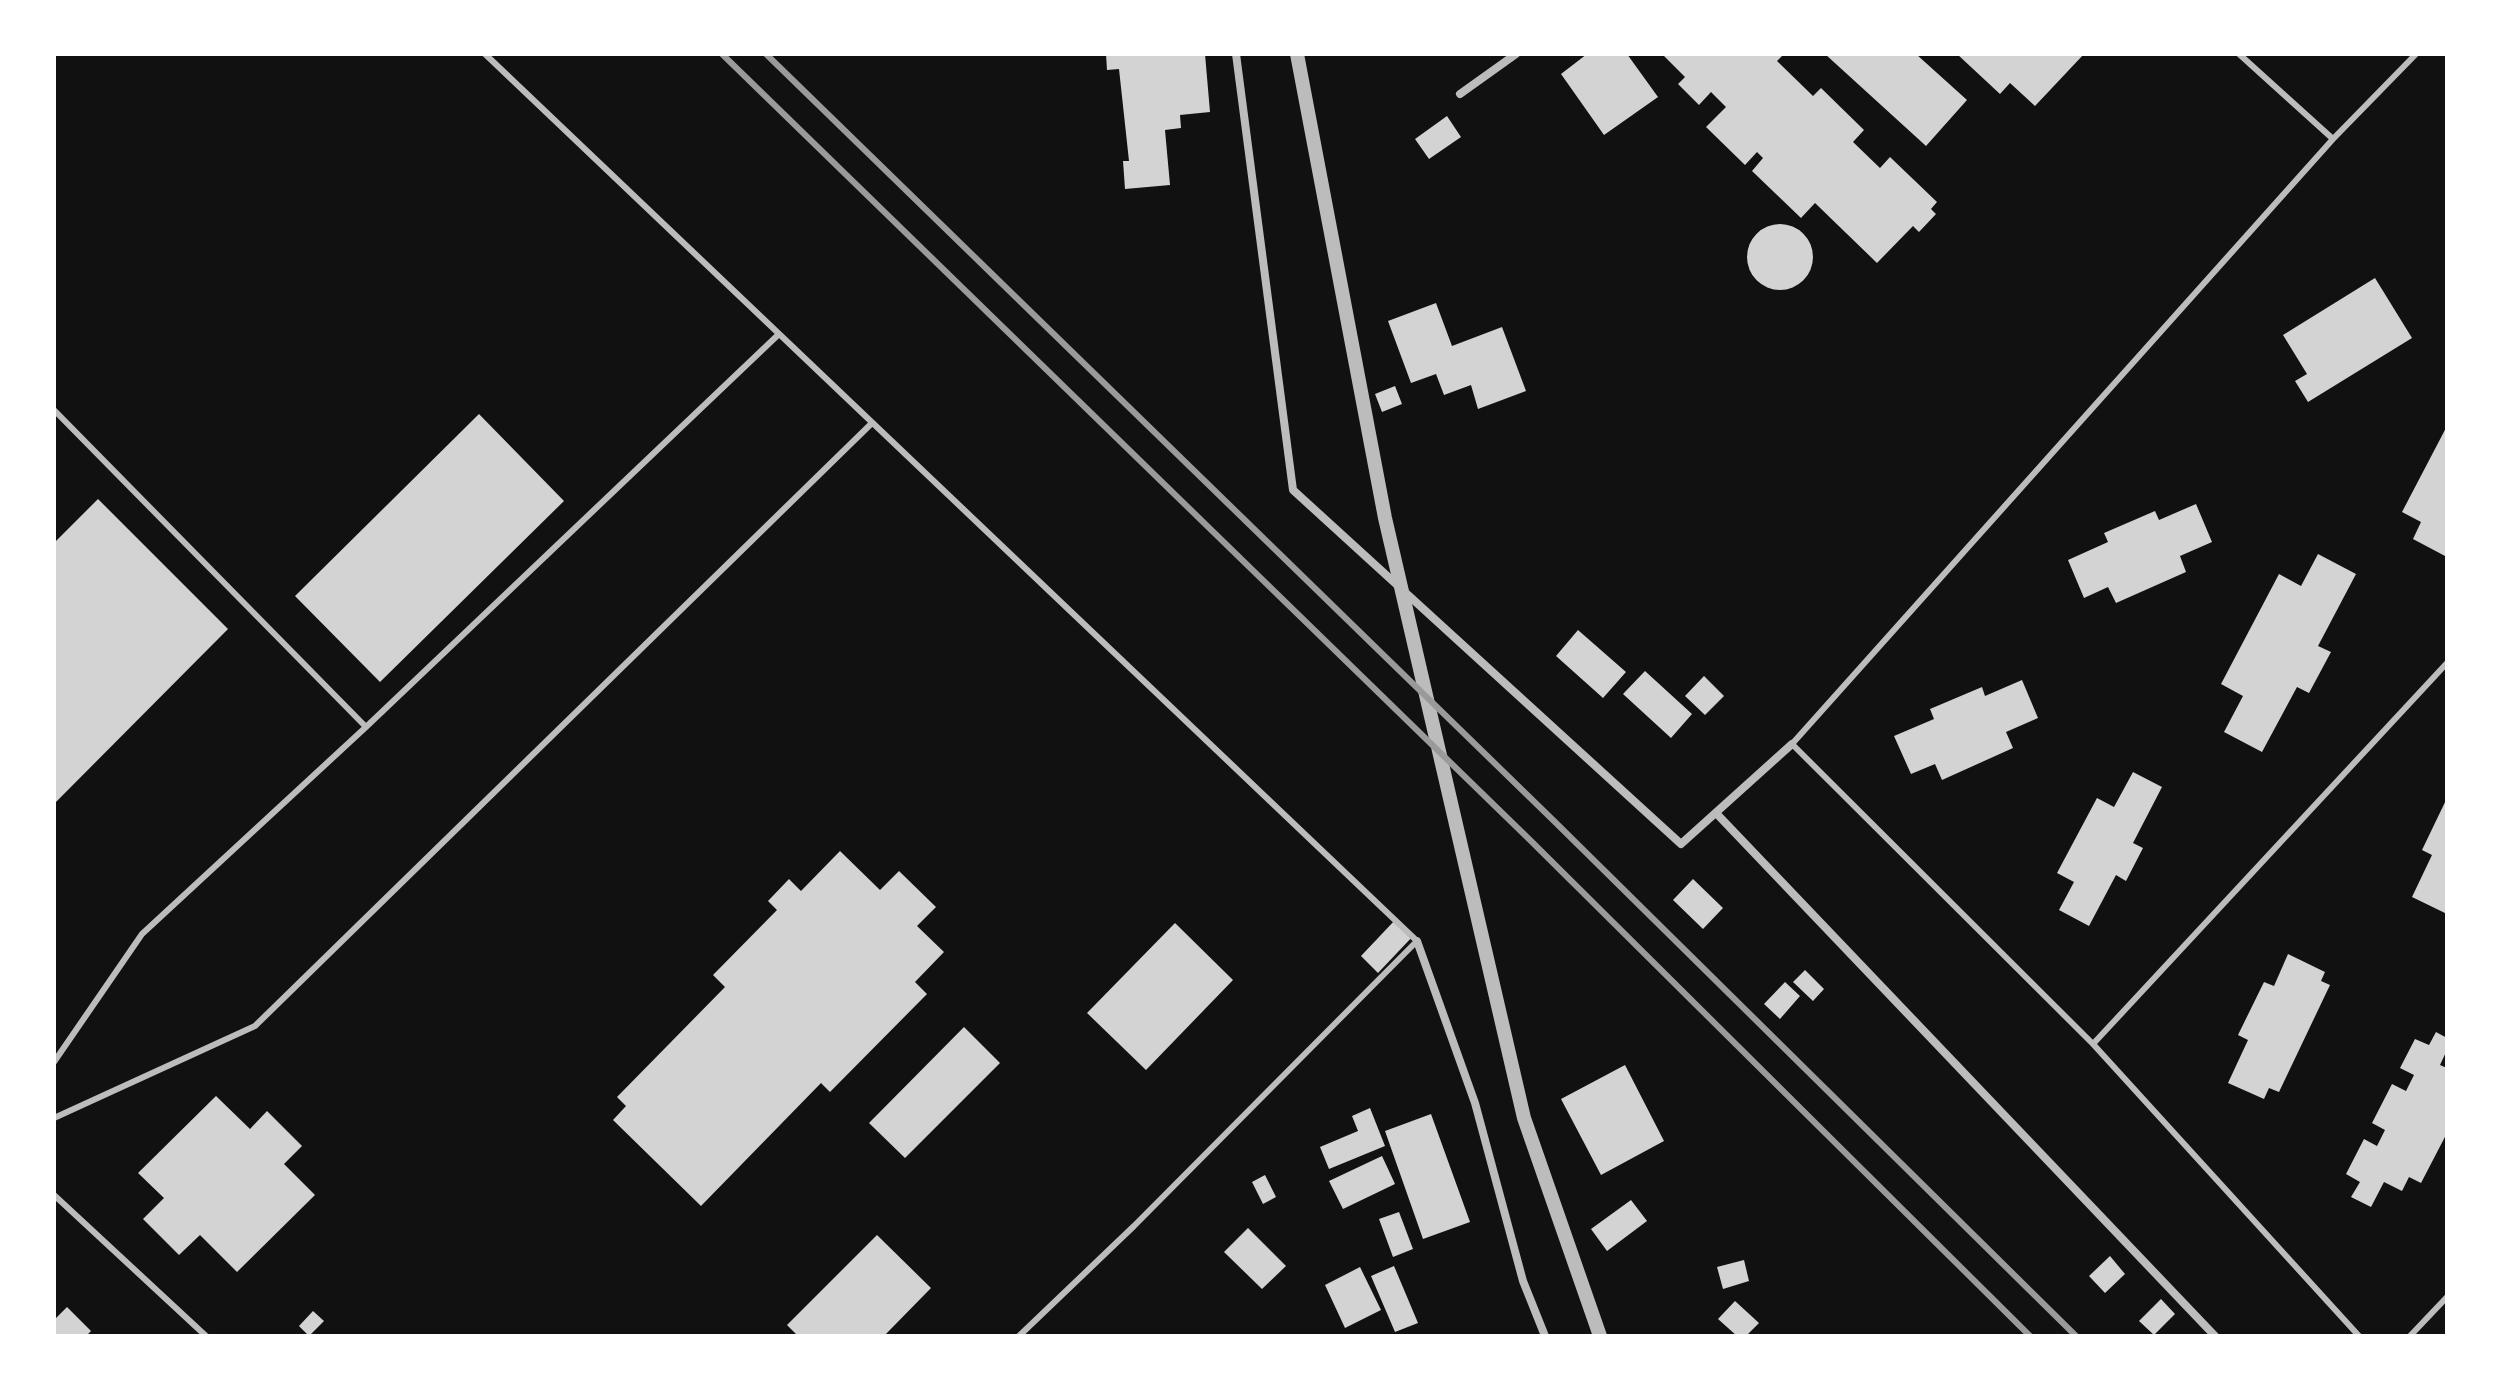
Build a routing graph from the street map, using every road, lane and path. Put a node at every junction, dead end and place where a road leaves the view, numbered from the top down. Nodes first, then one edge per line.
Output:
1 (485, 54) edge
2 (1236, 54) edge
3 (1297, 54) edge
4 (1516, 54) edge
5 (2239, 54) edge
6 (2416, 54) edge
7 (1460, 94) dead end
8 (2333, 139) junction
9 (779, 334) junction
10 (54, 410) edge
11 (872, 423) junction
12 (2447, 663) edge
13 (366, 727) junction
14 (1792, 744) junction
15 (1716, 813) junction
16 (1417, 941) junction
17 (2093, 1044) junction
18 (54, 1062) edge
19 (54, 1118) edge
20 (54, 1195) edge
21 (2447, 1297) edge
22 (206, 1336) edge
23 (1019, 1336) edge
24 (1545, 1336) edge
25 (1600, 1336) edge
26 (2215, 1336) edge
27 (2359, 1336) edge
28 (2410, 1336) edge

1 - 9 lane
2 - 15 street
3 - 25 street
4 - 7 street
5 - 8 lane
6 - 8 lane
8 - 14 lane
9 - 11 lane
9 - 13 lane
10 - 13 lane
11 - 16 lane
11 - 19 lane
12 - 17 lane
13 - 18 lane
14 - 15 street
14 - 17 lane
15 - 26 street
16 - 23 lane
16 - 24 street
17 - 27 lane
20 - 22 lane
21 - 28 lane

